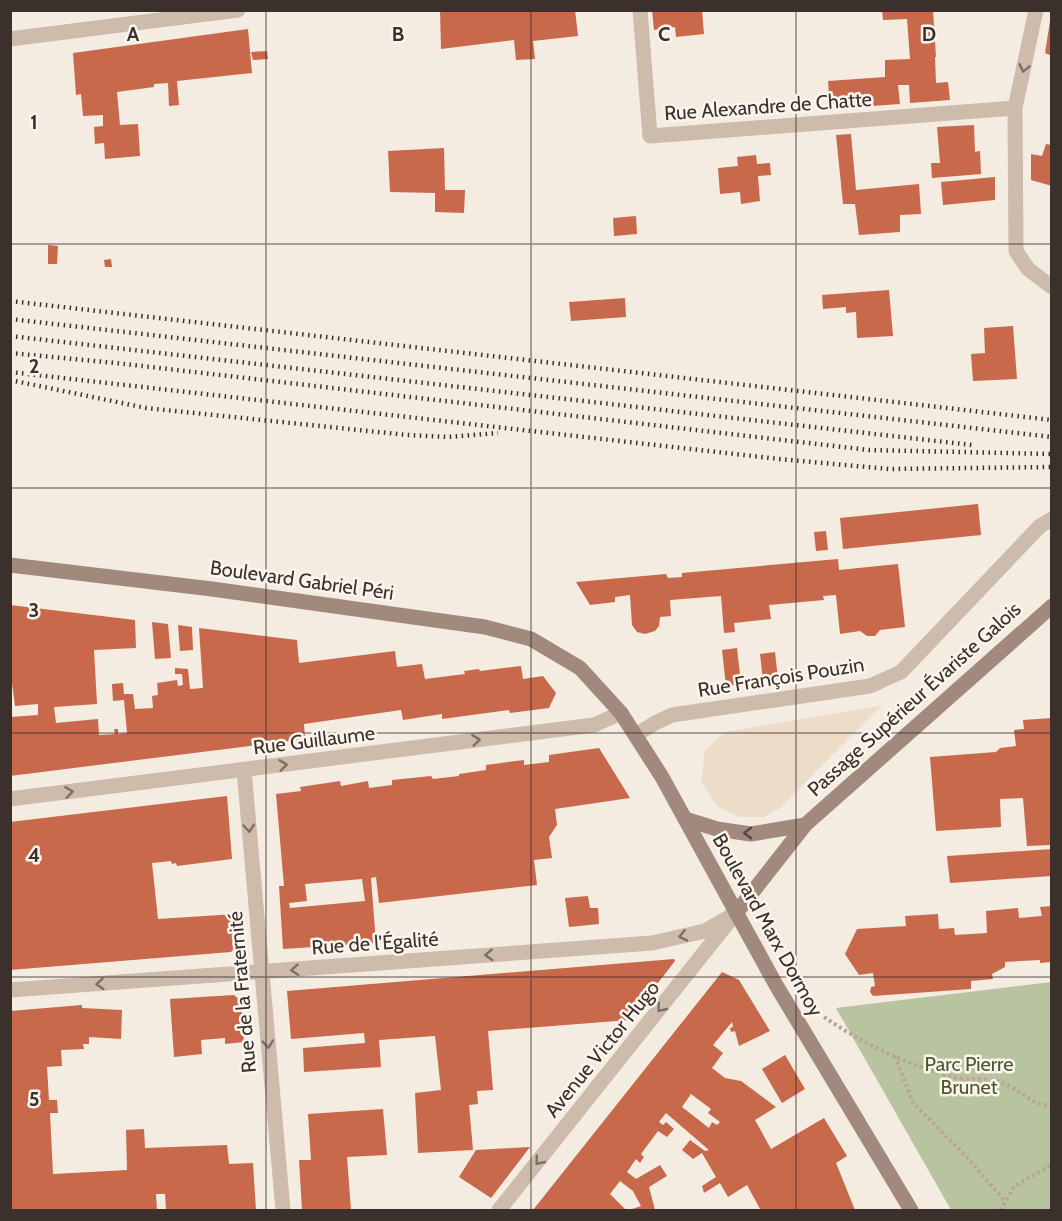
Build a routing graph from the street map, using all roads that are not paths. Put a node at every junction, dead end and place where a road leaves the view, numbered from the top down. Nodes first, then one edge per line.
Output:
1 (237, 10) edge
2 (640, 10) edge
3 (1036, 10) edge
4 (10, 39) edge
5 (1015, 108) junction
6 (1052, 287) edge
7 (1052, 519) edge
8 (10, 565) edge
9 (1052, 606) edge
10 (580, 668) joint
11 (621, 713) junction
12 (636, 735) junction
13 (244, 770) junction
14 (10, 799) edge
15 (684, 819) junction
16 (805, 825) junction
17 (736, 913) junction
18 (261, 972) junction
19 (10, 990) edge
20 (283, 1210) edge
21 (499, 1210) edge
22 (911, 1210) edge

1 - 4 street
2 - 5 street, Rue Alexandre de Chatte
3 -> 5 street
5 - 6 street
7 - 12 street, Rue François Pouzin
8 - 10 main road, Boulevard Gabriel Péri
9 - 16 main road, Passage Supérieur Évariste Galois
10 - 11 main road, Boulevard Marx Dormoy
11 - 12 main road, Boulevard Marx Dormoy
13 -> 11 street, Rue Guillaume
12 - 15 main road, Boulevard Marx Dormoy
14 -> 13 street, Rue Guillaume
13 -> 18 street, Rue de la Fraternité
16 -> 15 main road, Passage Supérieur Évariste Galois
15 - 17 main road, Boulevard Marx Dormoy
16 - 17 main road, Passage Supérieur Évariste Galois
17 -> 18 street, Rue de l'Égalité
17 -> 21 street, Avenue Victor Hugo
17 - 22 main road, Boulevard Marx Dormoy
18 -> 19 street, Rue de l'Égalité
18 -> 20 street, Rue de la Fraternité

